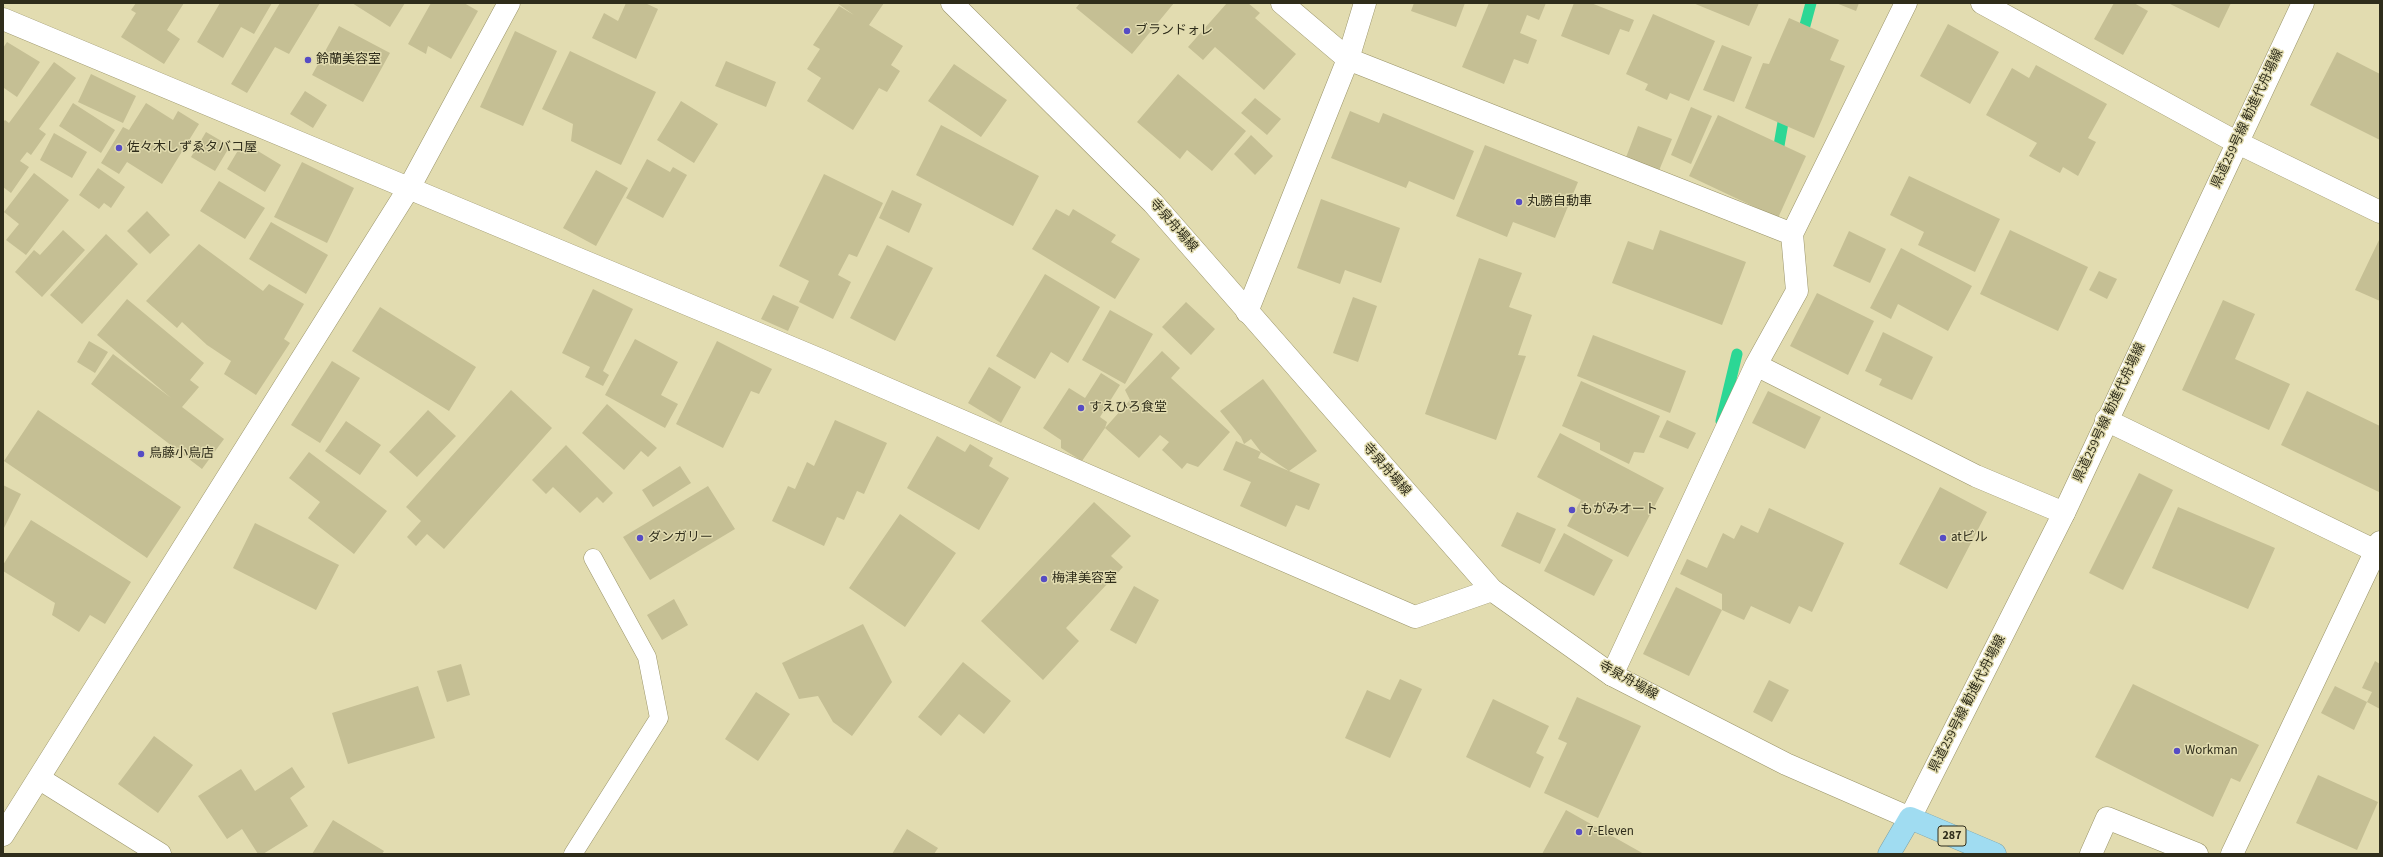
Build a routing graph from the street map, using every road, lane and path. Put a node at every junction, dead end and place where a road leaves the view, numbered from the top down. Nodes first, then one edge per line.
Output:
1 (509, 3) edge
2 (1282, 3) edge
3 (1365, 3) edge
4 (1906, 3) edge
5 (1982, 3) edge
6 (2303, 3) edge
7 (962, 6) edge
8 (3, 19) edge
9 (1348, 59) junction
10 (2236, 142) junction
11 (409, 188) junction
12 (2380, 212) edge
13 (1792, 234) junction
14 (1248, 312) junction
15 (1756, 364) junction
16 (2106, 420) junction
17 (2064, 513) junction
18 (2379, 548) edge
19 (593, 558) dead end
20 (1492, 590) junction
21 (1612, 675) junction
22 (40, 779) junction
23 (10, 812) edge
24 (1910, 818) junction
25 (3, 835) edge
26 (160, 854) edge
27 (573, 854) edge
28 (1889, 854) edge
29 (1995, 854) edge
30 (2091, 854) edge
31 (2197, 854) edge
32 (2232, 854) edge

1 - 11 street
2 - 9 street
3 - 9 street
4 - 13 street
5 - 10 street
6 - 10 street, 県道259号線 勧進代舟場線
7 - 14 street, 寺泉舟場線
8 - 11 street
9 - 13 street
9 - 14 street
10 - 12 street
10 - 16 street, 県道259号線 勧進代舟場線
11 - 20 street
11 - 22 street
13 - 15 street
14 - 20 street, 寺泉舟場線
15 - 17 street
15 - 21 street
16 - 17 street, 県道259号線 勧進代舟場線
16 - 18 street
17 - 24 street, 県道259号線 勧進代舟場線
18 - 32 street
19 - 27 lane
20 - 21 street, 寺泉舟場線
21 - 24 street, 寺泉舟場線
22 - 23 street
22 - 26 street
23 - 25 street
24 - 28 highway
24 - 29 highway, 287
30 - 31 street

